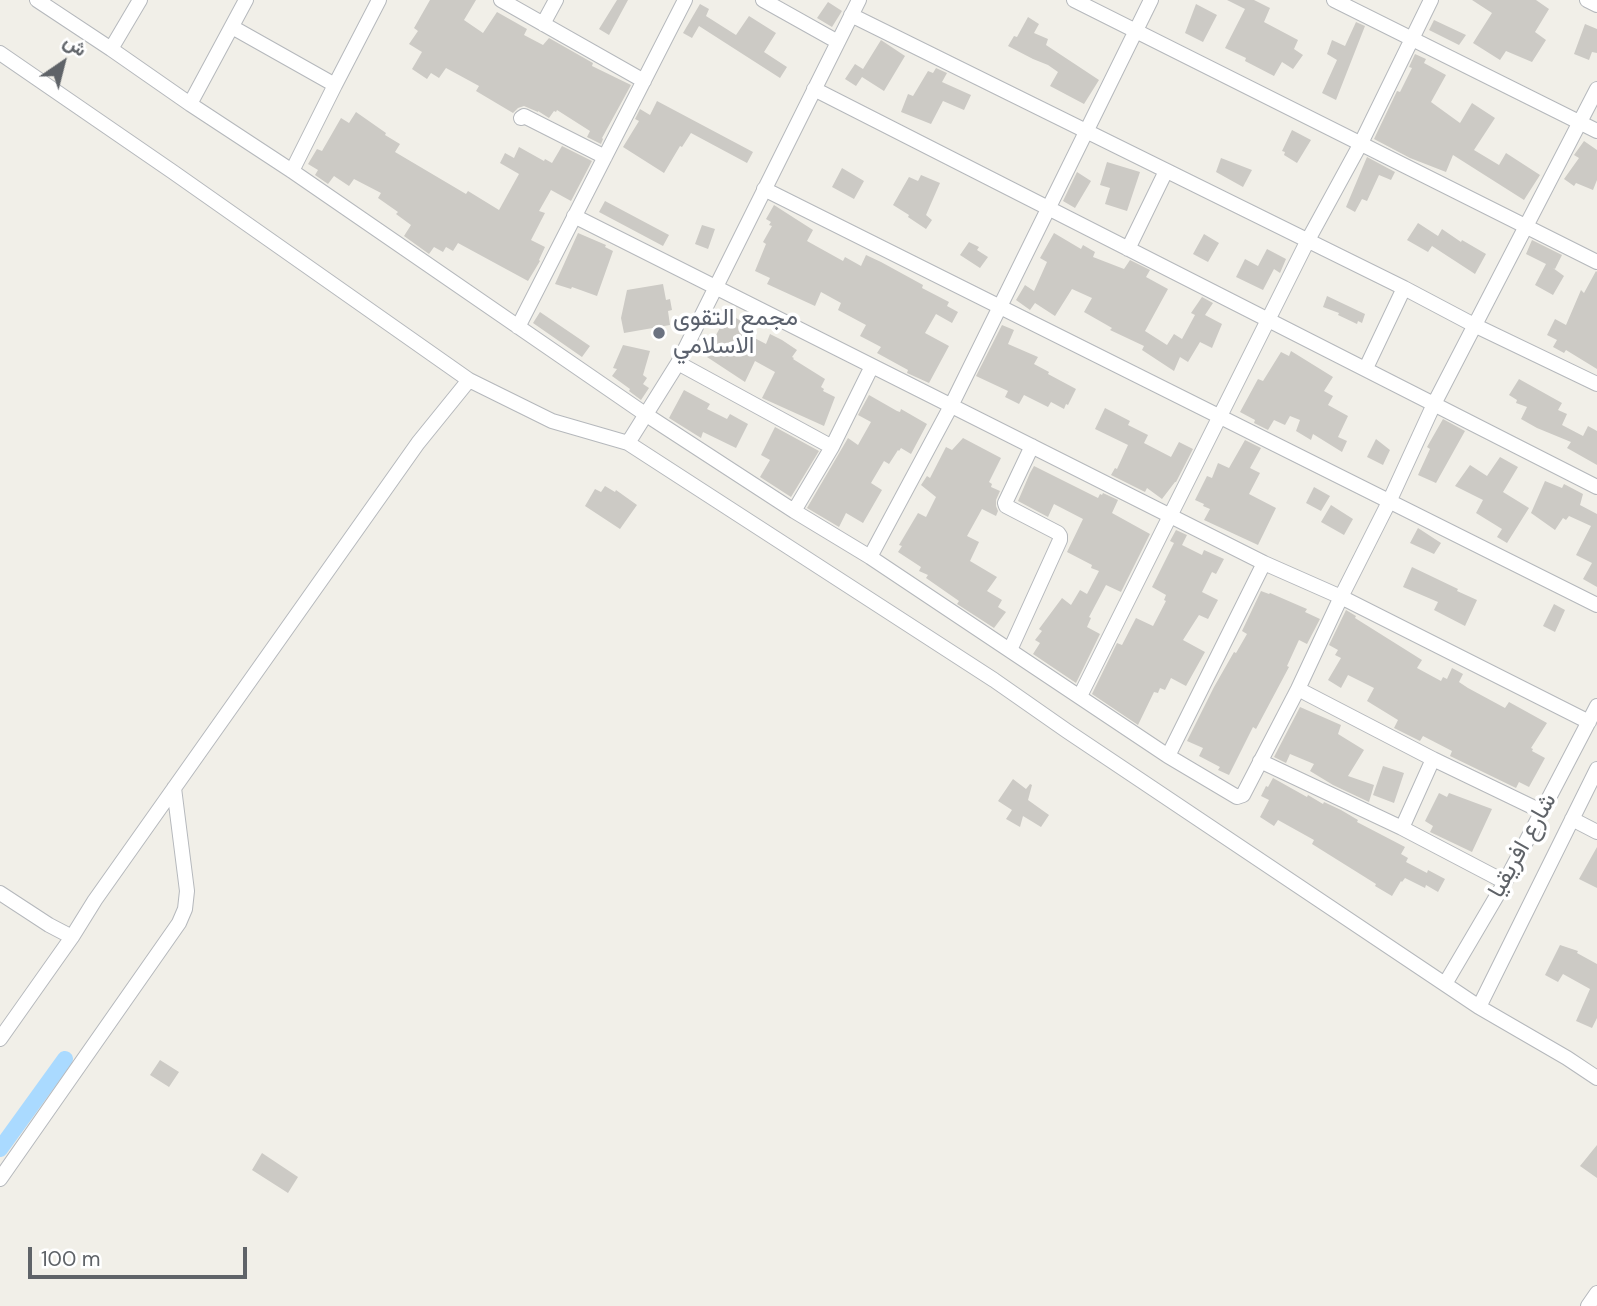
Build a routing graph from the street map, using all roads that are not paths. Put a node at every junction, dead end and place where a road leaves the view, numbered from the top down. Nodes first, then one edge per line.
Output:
1 (37, 0) edge
2 (140, 0) edge
3 (246, 0) edge
4 (379, 0) edge
5 (501, 0) edge
6 (556, 0) edge
7 (685, 0) edge
8 (763, 0) edge
9 (859, 0) edge
10 (1074, 0) edge
11 (1151, 0) edge
12 (1334, 0) edge
13 (1431, 0) edge
14 (1587, 0) edge
15 (1597, 5) edge
16 (851, 15) junction
17 (543, 24) junction
18 (232, 27) junction
19 (1135, 30) junction
20 (1413, 39) junction
21 (838, 42) junction
22 (111, 49) junction
23 (0, 53) edge
24 (643, 81) junction
25 (335, 85) junction
26 (814, 89) junction
27 (1597, 89) edge
28 (190, 104) junction
29 (521, 118) dead end
30 (1580, 122) junction
31 (1597, 131) edge
32 (1087, 132) junction
33 (1361, 143) junction
34 (605, 157) junction
35 (292, 171) junction
36 (1166, 171) junction
37 (764, 189) junction
38 (1048, 208) junction
39 (574, 216) junction
40 (1526, 227) junction
41 (1308, 240) junction
42 (1128, 249) junction
43 (1597, 262) edge
44 (716, 286) junction
45 (1404, 288) junction
46 (1000, 307) junction
47 (1269, 320) junction
48 (1474, 325) junction
49 (518, 327) junction
50 (678, 363) junction
51 (872, 366) junction
52 (1366, 368) junction
53 (469, 380) junction
54 (1597, 384) edge
55 (1434, 404) junction
56 (951, 406) junction
57 (645, 414) junction
58 (1220, 417) junction
59 (628, 443) junction
60 (1032, 446) junction
61 (832, 447) junction
62 (1597, 486) edge
63 (1389, 502) junction
64 (794, 510) junction
65 (1171, 516) junction
66 (870, 557) junction
67 (1264, 563) junction
68 (1341, 597) junction
69 (1597, 605) edge
70 (1010, 650) junction
71 (1298, 689) junction
72 (1080, 696) junction
73 (1597, 706) edge
74 (1590, 722) junction
75 (1168, 756) junction
76 (1433, 759) junction
77 (1260, 761) junction
78 (1597, 769) edge
79 (174, 788) junction
80 (1543, 811) junction
81 (1572, 819) junction
82 (1402, 828) junction
83 (1597, 832) edge
84 (1505, 882) junction
85 (0, 894) edge
86 (72, 937) junction
87 (1445, 984) junction
88 (1479, 1007) junction
89 (0, 1039) edge
90 (1567, 1058) junction
91 (1597, 1068) edge
92 (1597, 1078) edge
93 (0, 1179) edge
94 (1597, 1293) edge
95 (1588, 1306) edge

1 - 22 street
2 - 22 street
3 - 18 street
4 - 25 street
5 - 17 street
6 - 17 street
7 - 24 street
8 - 21 street
9 - 16 street
10 - 19 street
11 - 19 street
12 - 20 street
13 - 20 street
14 - 15 street
16 - 21 street
16 - 32 street
17 - 24 street
18 - 25 street
18 - 28 street
19 - 32 street
19 - 33 street
20 - 30 street
20 - 33 street
21 - 26 street
22 - 28 street
23 - 53 street
24 - 34 street
25 - 35 street
26 - 37 street
26 - 38 street
27 - 30 street
28 - 35 street
29 - 34 street
30 - 31 street
30 - 40 street
32 - 36 street
32 - 38 street
33 - 40 street
33 - 41 street
34 - 39 street
35 - 49 street
36 - 41 street
36 - 42 street
37 - 44 street
37 - 46 street
38 - 42 street
38 - 46 street
39 - 44 street
39 - 49 street
40 - 43 street
40 - 48 street
41 - 45 street
41 - 47 street
42 - 47 street
44 - 50 street
44 - 51 street
45 - 48 street
45 - 52 street
46 - 56 street
46 - 58 street
47 - 52 street
47 - 58 street
48 - 54 street
48 - 55 street
49 - 57 street
50 - 57 street
50 - 61 street
51 - 56 street
51 - 61 street
52 - 55 street
53 - 59 street
53 - 79 street
55 - 62 street
55 - 63 street
56 - 60 street
56 - 66 street
57 - 59 street
57 - 64 street
58 - 63 street
58 - 65 street
59 - 87 street
60 - 65 street
60 - 70 street
61 - 64 street
63 - 68 street
63 - 69 street
64 - 66 street
65 - 67 street
65 - 72 street
66 - 70 street
67 - 68 street
67 - 75 street
68 - 71 street
68 - 74 street
70 - 72 street
71 - 76 street
71 - 77 street
72 - 75 street
73 - 74 street, شارع افريقيا
74 - 80 street, شارع افريقيا
75 - 77 street
76 - 80 street
76 - 82 street
77 - 82 street
78 - 81 street, شارع افريقيا
79 - 86 street
79 - 93 street
80 - 84 street, شارع افريقيا
81 - 83 street
81 - 88 street, شارع افريقيا
82 - 84 street
84 - 87 street, شارع افريقيا
85 - 86 street
86 - 89 street
87 - 88 street
88 - 90 street
90 - 91 street
90 - 92 street
94 - 95 street

